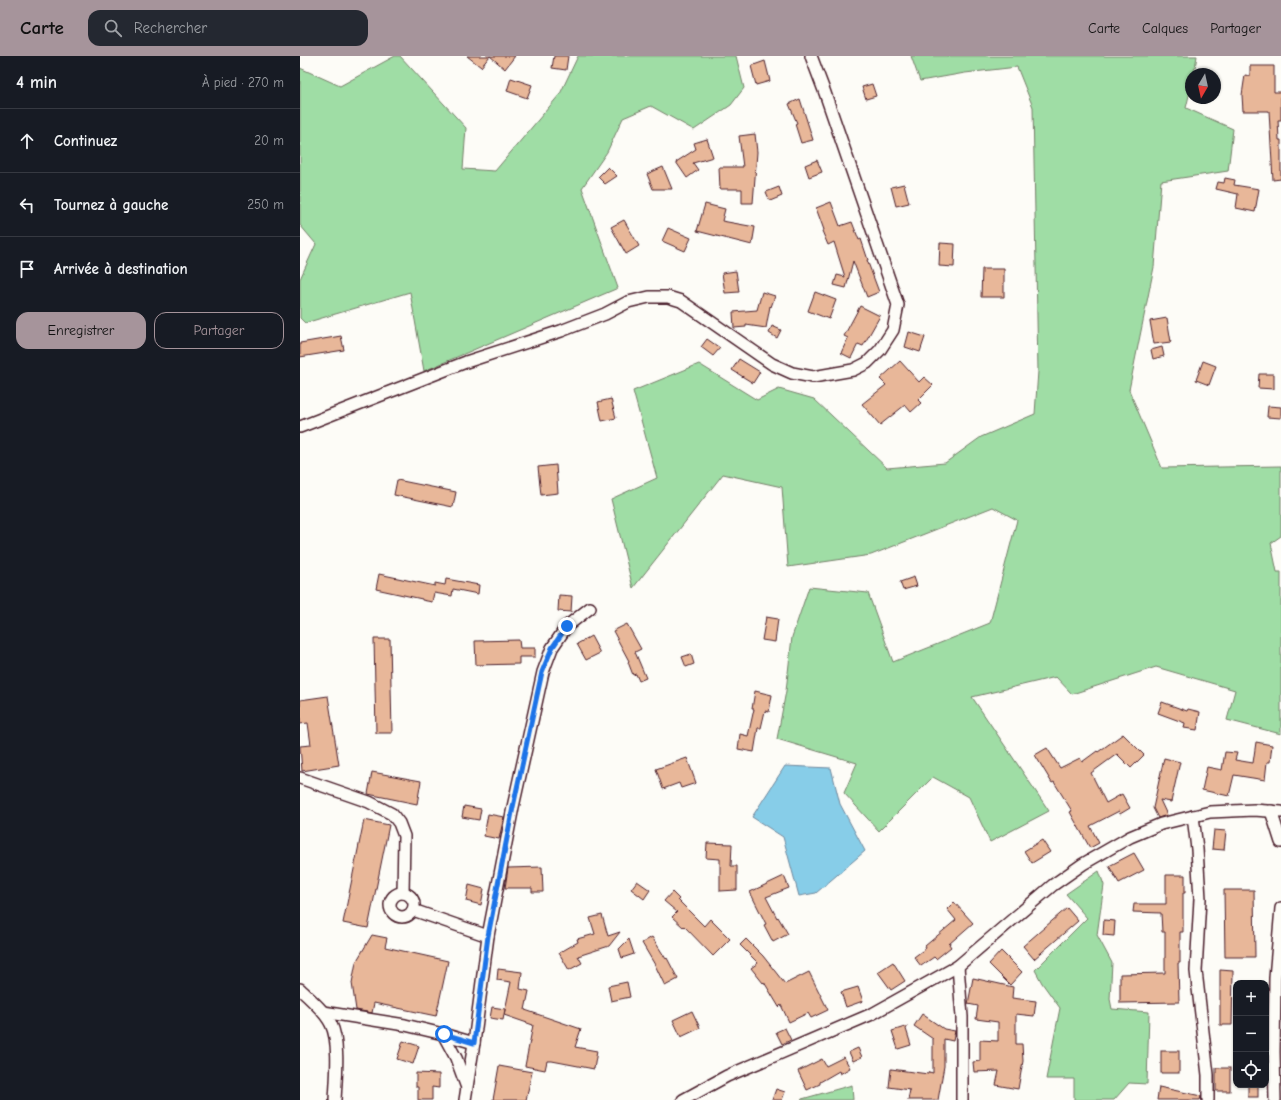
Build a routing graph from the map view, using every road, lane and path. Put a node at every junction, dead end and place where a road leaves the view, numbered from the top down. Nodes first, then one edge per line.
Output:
1 (811, 56) edge
2 (300, 427) edge
3 (590, 608) dead end
4 (300, 778) edge
5 (1276, 811) edge
6 (1193, 816) junction
7 (1281, 842) edge
8 (403, 893) junction
9 (1281, 908) edge
10 (413, 910) junction
11 (488, 936) junction
12 (958, 966) junction
13 (300, 989) edge
14 (323, 1012) junction
15 (444, 1034) junction
16 (474, 1043) junction
17 (466, 1086) junction
18 (335, 1100) edge
19 (464, 1100) edge
20 (684, 1100) edge
21 (962, 1100) edge
22 (1208, 1100) edge
23 (1275, 1100) edge

1 - 2 street
3 - 11 street
4 - 8 street
5 - 6 street
5 - 7 street
6 - 12 street
6 - 22 street
8 - 10 street
8 - 10 street
9 - 23 street
10 - 11 street
11 - 16 street
12 - 20 street
12 - 21 street
13 - 14 street
14 - 15 street
14 - 18 street
15 - 16 street
15 - 17 street
16 - 17 street
17 - 19 street

